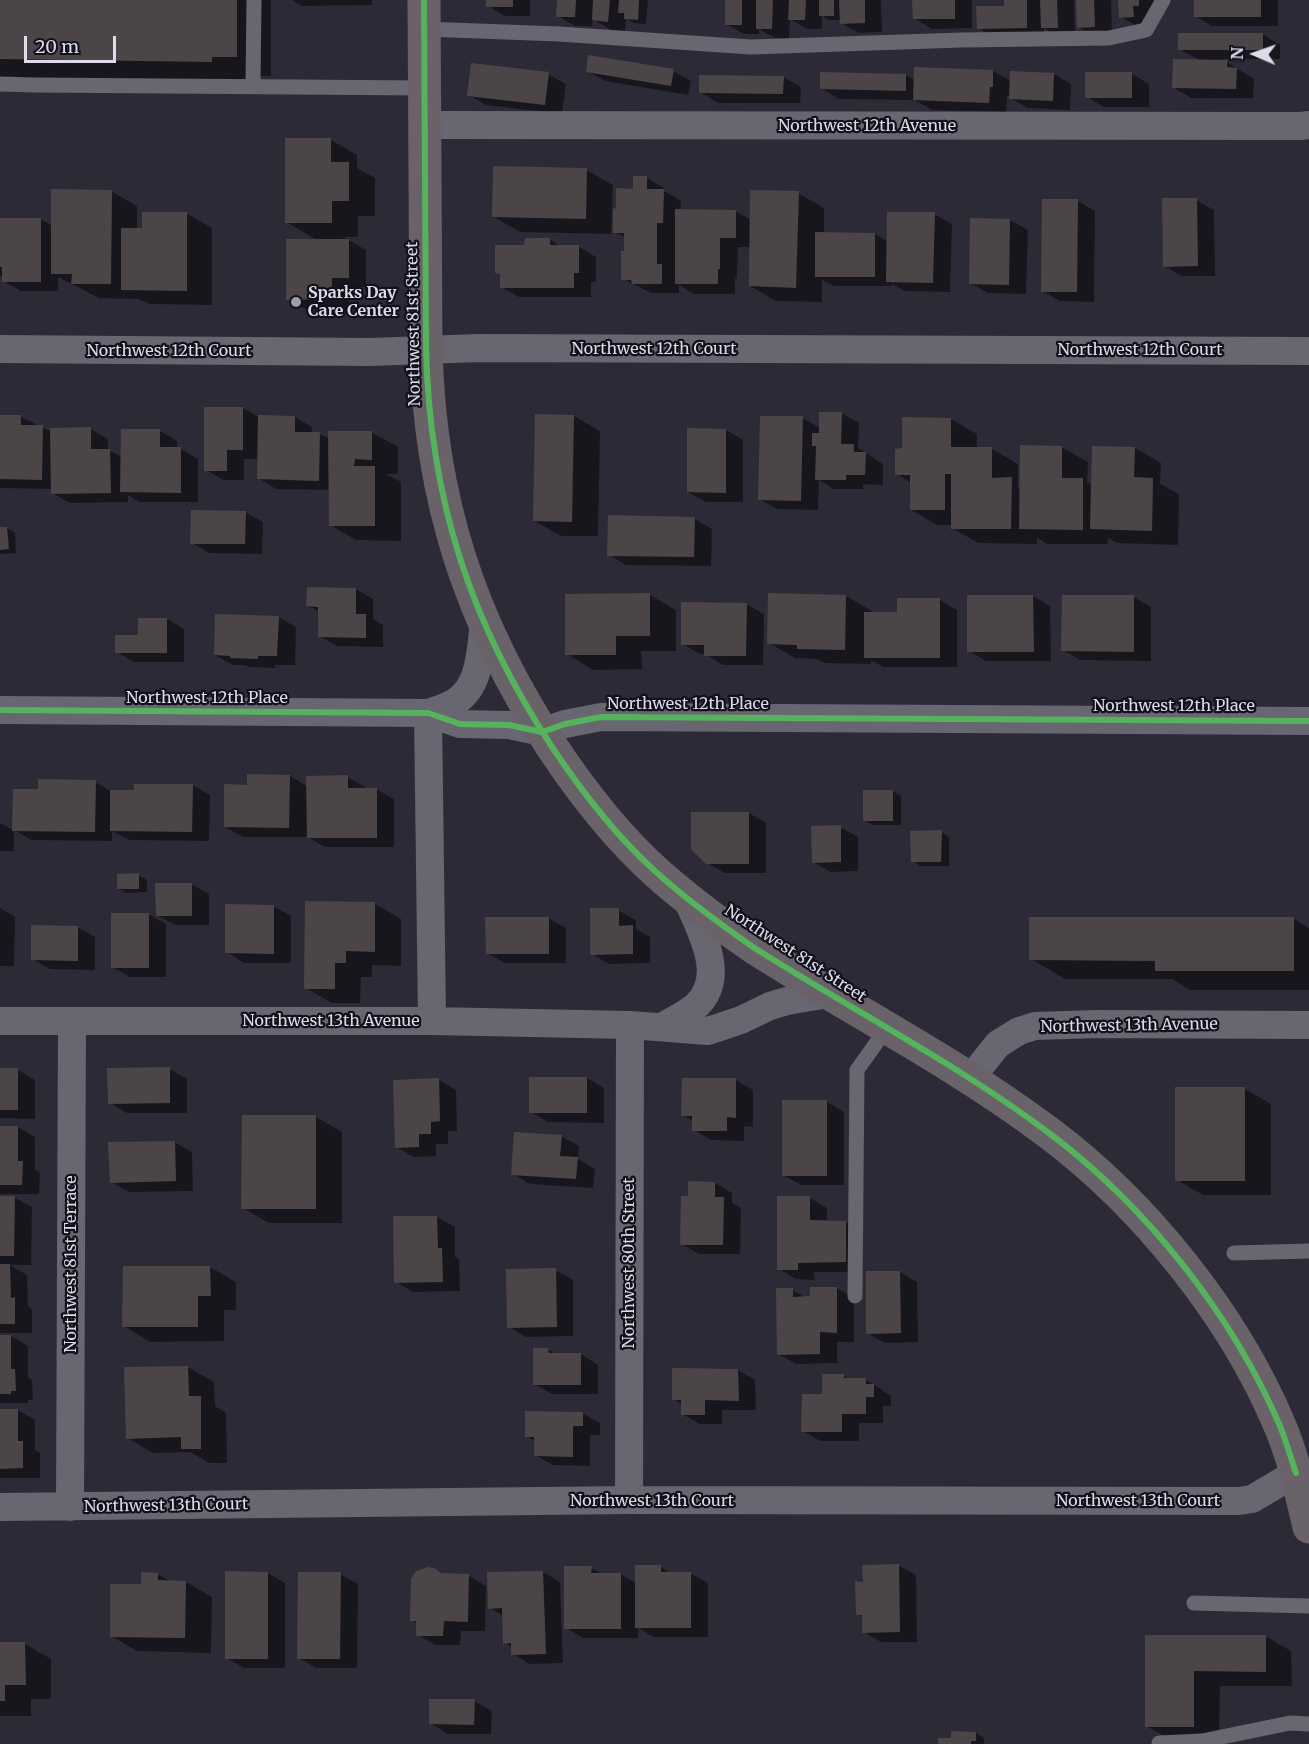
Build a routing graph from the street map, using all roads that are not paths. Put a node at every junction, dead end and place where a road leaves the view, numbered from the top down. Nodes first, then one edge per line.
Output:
1 (254, 0) edge
2 (1163, 0) edge
3 (424, 14) edge
4 (0, 84) edge
5 (253, 86) junction
6 (424, 88) junction
7 (424, 125) junction
8 (1309, 125) edge
9 (0, 350) edge
10 (426, 350) junction
11 (1309, 351) edge
12 (484, 624) junction
13 (0, 710) edge
14 (428, 713) junction
15 (1309, 721) edge
16 (542, 732) junction
17 (686, 896) junction
18 (828, 994) junction
19 (0, 1021) edge
20 (72, 1021) junction
21 (432, 1021) junction
22 (630, 1025) junction
23 (1309, 1025) edge
24 (662, 1027) junction
25 (887, 1028) junction
26 (970, 1079) junction
27 (1309, 1251) edge
28 (1234, 1253) dead end
29 (855, 1296) dead end
30 (1296, 1473) junction
31 (629, 1500) junction
32 (0, 1507) edge
33 (70, 1507) junction
34 (1309, 1527) edge
35 (1194, 1603) dead end
36 (1309, 1606) edge
37 (1309, 1724) edge
38 (1159, 1743) edge

1 - 5 lane
2 - 3 lane
3 - 6 main road, Northwest 81st Street
4 - 5 lane
5 - 6 lane
6 - 7 main road, Northwest 81st Street
7 - 8 street, Northwest 12th Avenue
7 - 10 main road, Northwest 81st Street
9 - 10 street, Northwest 12th Court
10 - 11 street, Northwest 12th Court
10 - 12 main road, Northwest 81st Street
12 - 14 street, Northwest 12th Place
12 - 16 main road, Northwest 81st Street
13 - 14 street, Northwest 12th Place
14 - 16 street, Northwest 12th Place
14 - 21 street
15 - 16 street, Northwest 12th Place
16 - 17 main road, Northwest 81st Street
17 - 18 main road, Northwest 81st Street
17 - 24 street
18 - 24 street, Northwest 13th Avenue
18 - 25 main road, Northwest 81st Street
19 - 20 street, Northwest 13th Avenue
20 - 21 street, Northwest 13th Avenue
20 - 33 street, Northwest 81st Terrace
21 - 22 street, Northwest 13th Avenue
22 - 24 street, Northwest 13th Avenue
22 - 31 street, Northwest 80th Street
23 - 26 street, Northwest 13th Avenue
25 - 26 main road, Northwest 81st Street
25 - 29 lane
26 - 30 main road, Northwest 81st Street
27 - 28 lane
30 - 31 street, Northwest 13th Court
30 - 34 main road, Northwest 81st Street
31 - 33 street, Northwest 13th Court
32 - 33 street, Northwest 13th Court
35 - 36 lane
37 - 38 lane

